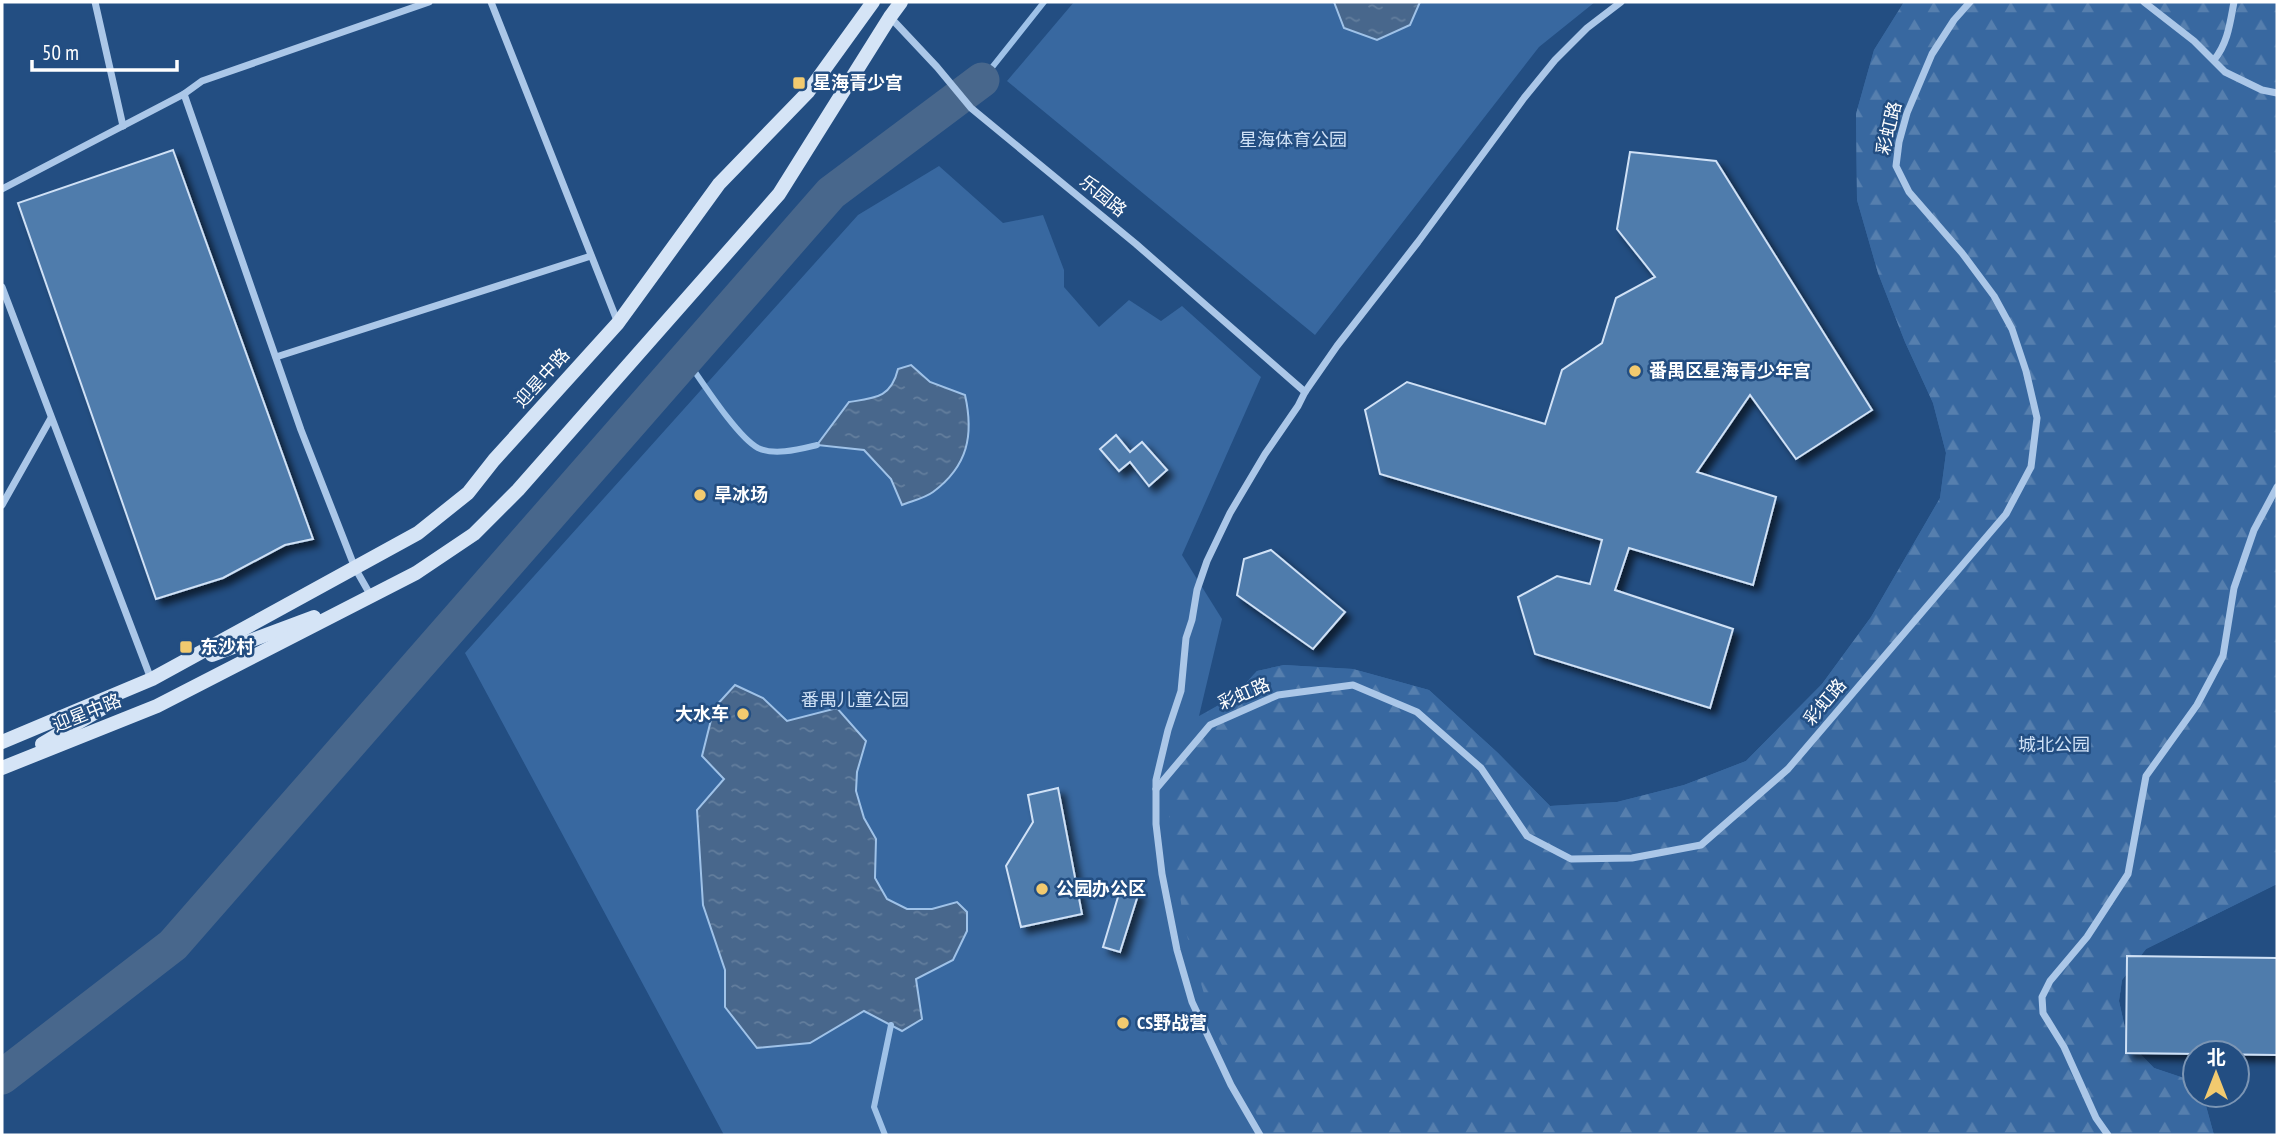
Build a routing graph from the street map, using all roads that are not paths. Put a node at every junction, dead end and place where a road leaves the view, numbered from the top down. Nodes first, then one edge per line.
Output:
1 (95, 2) edge
2 (429, 2) edge
3 (491, 2) edge
4 (873, 2) edge
5 (901, 2) edge
6 (1621, 2) edge
7 (1970, 2) edge
8 (2144, 2) edge
9 (2234, 2) edge
10 (890, 17) junction
11 (2214, 60) junction
12 (2277, 93) edge
13 (184, 94) junction
14 (123, 125) junction
15 (2, 189) edge
16 (591, 256) junction
17 (2, 287) edge
18 (618, 323) junction
19 (276, 357) junction
20 (1304, 392) junction
21 (51, 418) junction
22 (2277, 487) edge
23 (2, 505) edge
24 (355, 568) junction
25 (372, 596) junction
26 (152, 679) junction
27 (2, 742) edge
28 (2, 760) edge
29 (2, 768) edge
30 (1156, 789) junction
31 (1260, 1135) edge
32 (2108, 1135) edge

1 - 14 street
2 - 13 street
3 - 16 street
4 - 18 street, 迎星中路
5 - 10 street, 迎星中路
6 - 20 street
7 - 30 street, 彩虹路
8 - 11 street
9 - 11 street
10 - 20 street, 乐园路
10 - 25 street, 迎星中路
11 - 12 street
13 - 14 street
13 - 19 street
14 - 15 street
16 - 18 street
16 - 19 street
17 - 21 street
18 - 24 street, 迎星中路
19 - 24 street
20 - 30 street
21 - 23 street
21 - 26 street
22 - 32 street
24 - 25 street
24 - 26 street, 迎星中路
25 - 26 street, 迎星中路
25 - 29 street, 迎星中路
26 - 27 street, 迎星中路
26 - 28 street, 迎星中路
30 - 31 street

